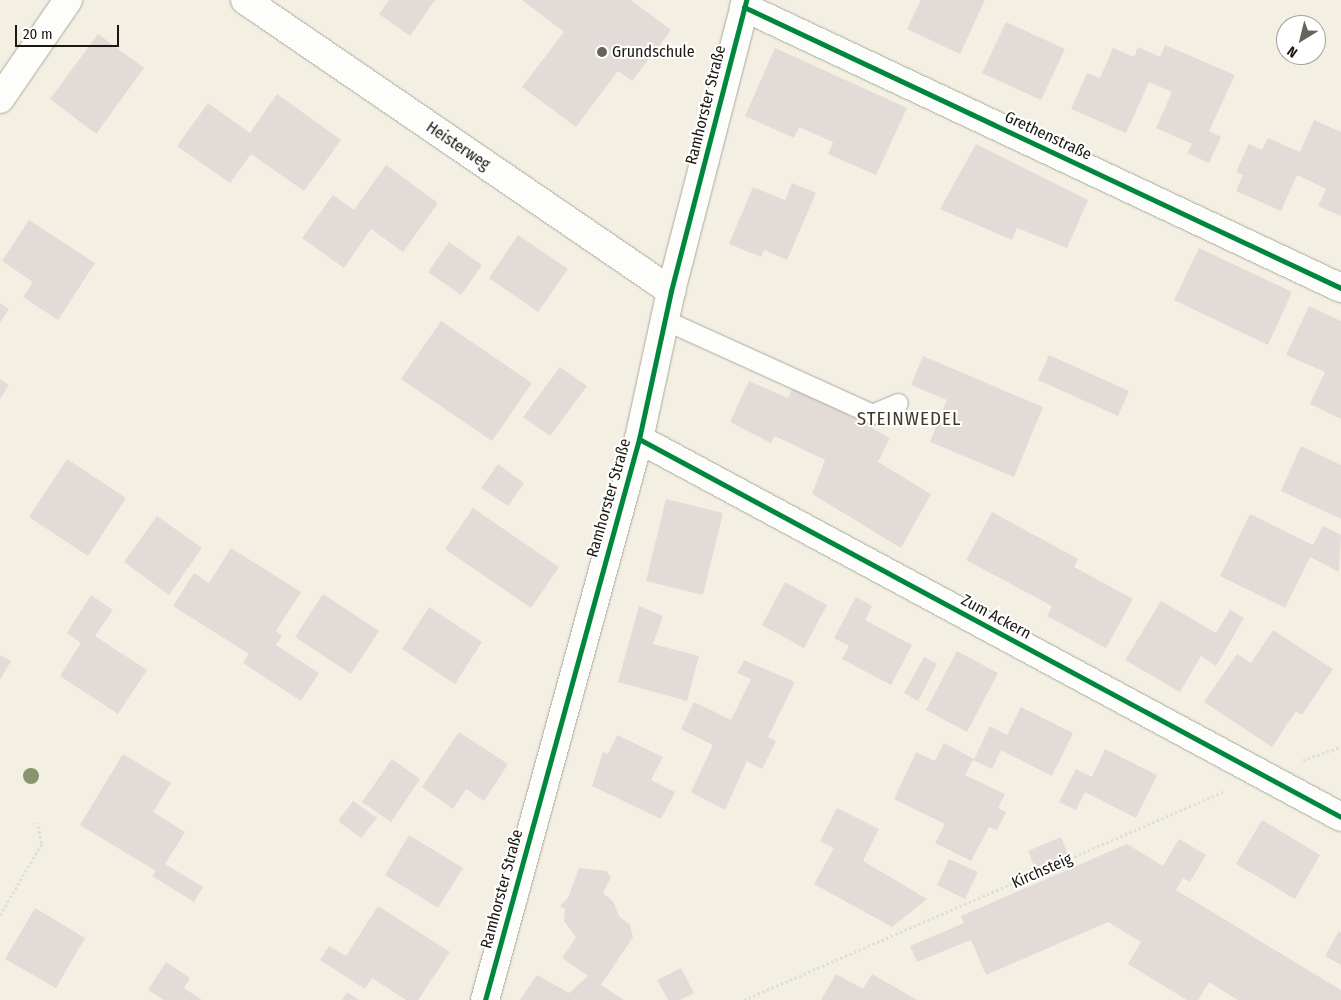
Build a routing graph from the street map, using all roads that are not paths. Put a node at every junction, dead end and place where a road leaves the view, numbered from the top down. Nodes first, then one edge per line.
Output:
1 (68, 0) edge
2 (245, 0) edge
3 (745, 4) edge
4 (0, 99) edge
5 (1341, 288) edge
6 (671, 291) junction
7 (665, 320) junction
8 (898, 403) dead end
9 (639, 439) junction
10 (1341, 816) edge
11 (485, 1000) edge

1 - 4 street
2 - 6 street, Heisterweg
3 - 5 street, Grethenstraße
3 - 6 street, Ramhorster Straße
6 - 7 street, Ramhorster Straße
7 - 8 lane
7 - 9 street, Ramhorster Straße
9 - 10 street, Zum Ackern
9 - 11 street, Ramhorster Straße

